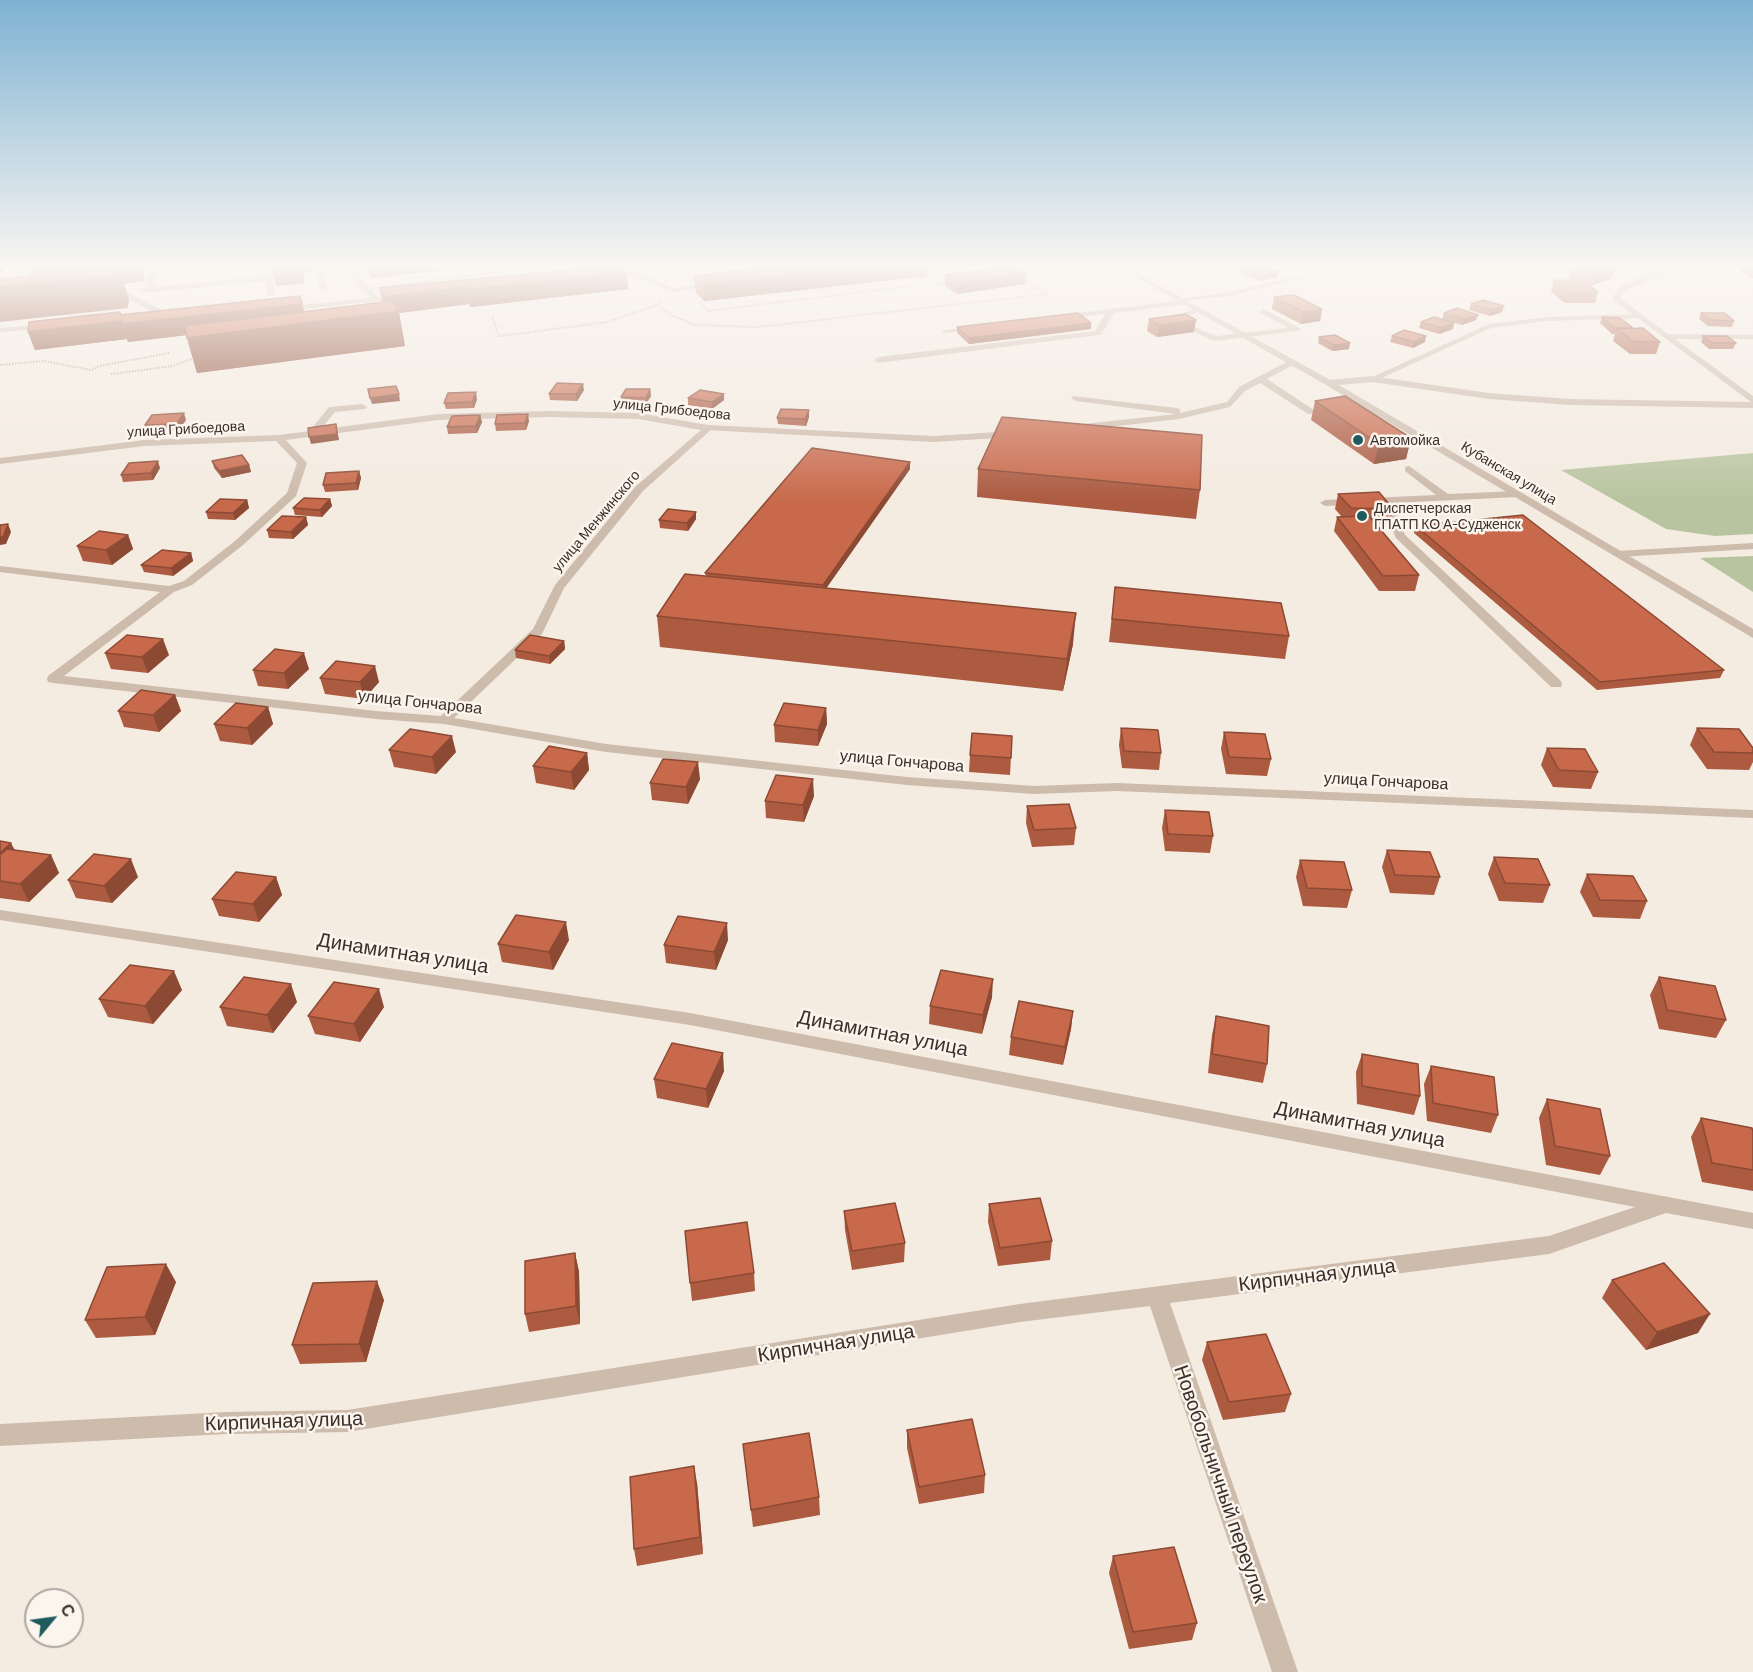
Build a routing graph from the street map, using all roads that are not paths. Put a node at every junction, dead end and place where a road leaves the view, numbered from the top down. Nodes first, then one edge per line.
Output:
1 (992, 346) edge
2 (1264, 346) edge
3 (1445, 346) edge
4 (1682, 346) edge
5 (878, 360) dead end
6 (1292, 362) junction
7 (1261, 379) junction
8 (1372, 379) junction
9 (1329, 382) junction
10 (1076, 398) dead end
11 (1753, 400) edge
12 (1753, 405) edge
13 (363, 407) dead end
14 (1311, 412) dead end
15 (1192, 413) junction
16 (708, 428) junction
17 (1073, 428) edge
18 (313, 433) junction
19 (1027, 433) edge
20 (279, 438) junction
21 (0, 461) edge
22 (1409, 469) dead end
23 (1517, 494) junction
24 (1447, 498) junction
25 (1386, 502) junction
26 (1325, 504) dead end
27 (1753, 546) edge
28 (1618, 554) junction
29 (0, 569) edge
30 (170, 590) junction
31 (1753, 634) edge
32 (1556, 684) dead end
33 (444, 720) junction
34 (1753, 814) edge
35 (0, 915) edge
36 (1665, 1204) junction
37 (1753, 1221) edge
38 (1156, 1295) junction
39 (0, 1435) edge
40 (1285, 1672) edge

1 - 5 street
2 - 6 street, Кубанская улица
3 - 8 street
4 - 11 street
6 - 7 street
6 - 9 street, Кубанская улица
7 - 14 street
7 - 15 street
8 - 9 street
8 - 12 street
9 - 23 street, Кубанская улица
10 - 15 street
13 - 18 street
15 - 17 street
16 - 18 street, улица Грибоедова
16 - 19 street, улица Грибоедова
16 - 33 street, улица Менжинского
18 - 20 street, улица Грибоедова
20 - 21 street, улица Грибоедова
20 - 30 street
22 - 24 street
23 - 24 street
23 - 28 street, Кубанская улица
24 - 25 street
25 - 26 street
25 - 32 street
27 - 28 street
28 - 31 street, Кубанская улица
29 - 30 street
30 - 33 street, улица Гончарова
33 - 34 street, улица Гончарова
35 - 36 street, Динамитная улица
36 - 37 street, Динамитная улица
36 - 38 street, Кирпичная улица
38 - 39 street, Кирпичная улица
38 - 40 street, Новобольничный переулок

